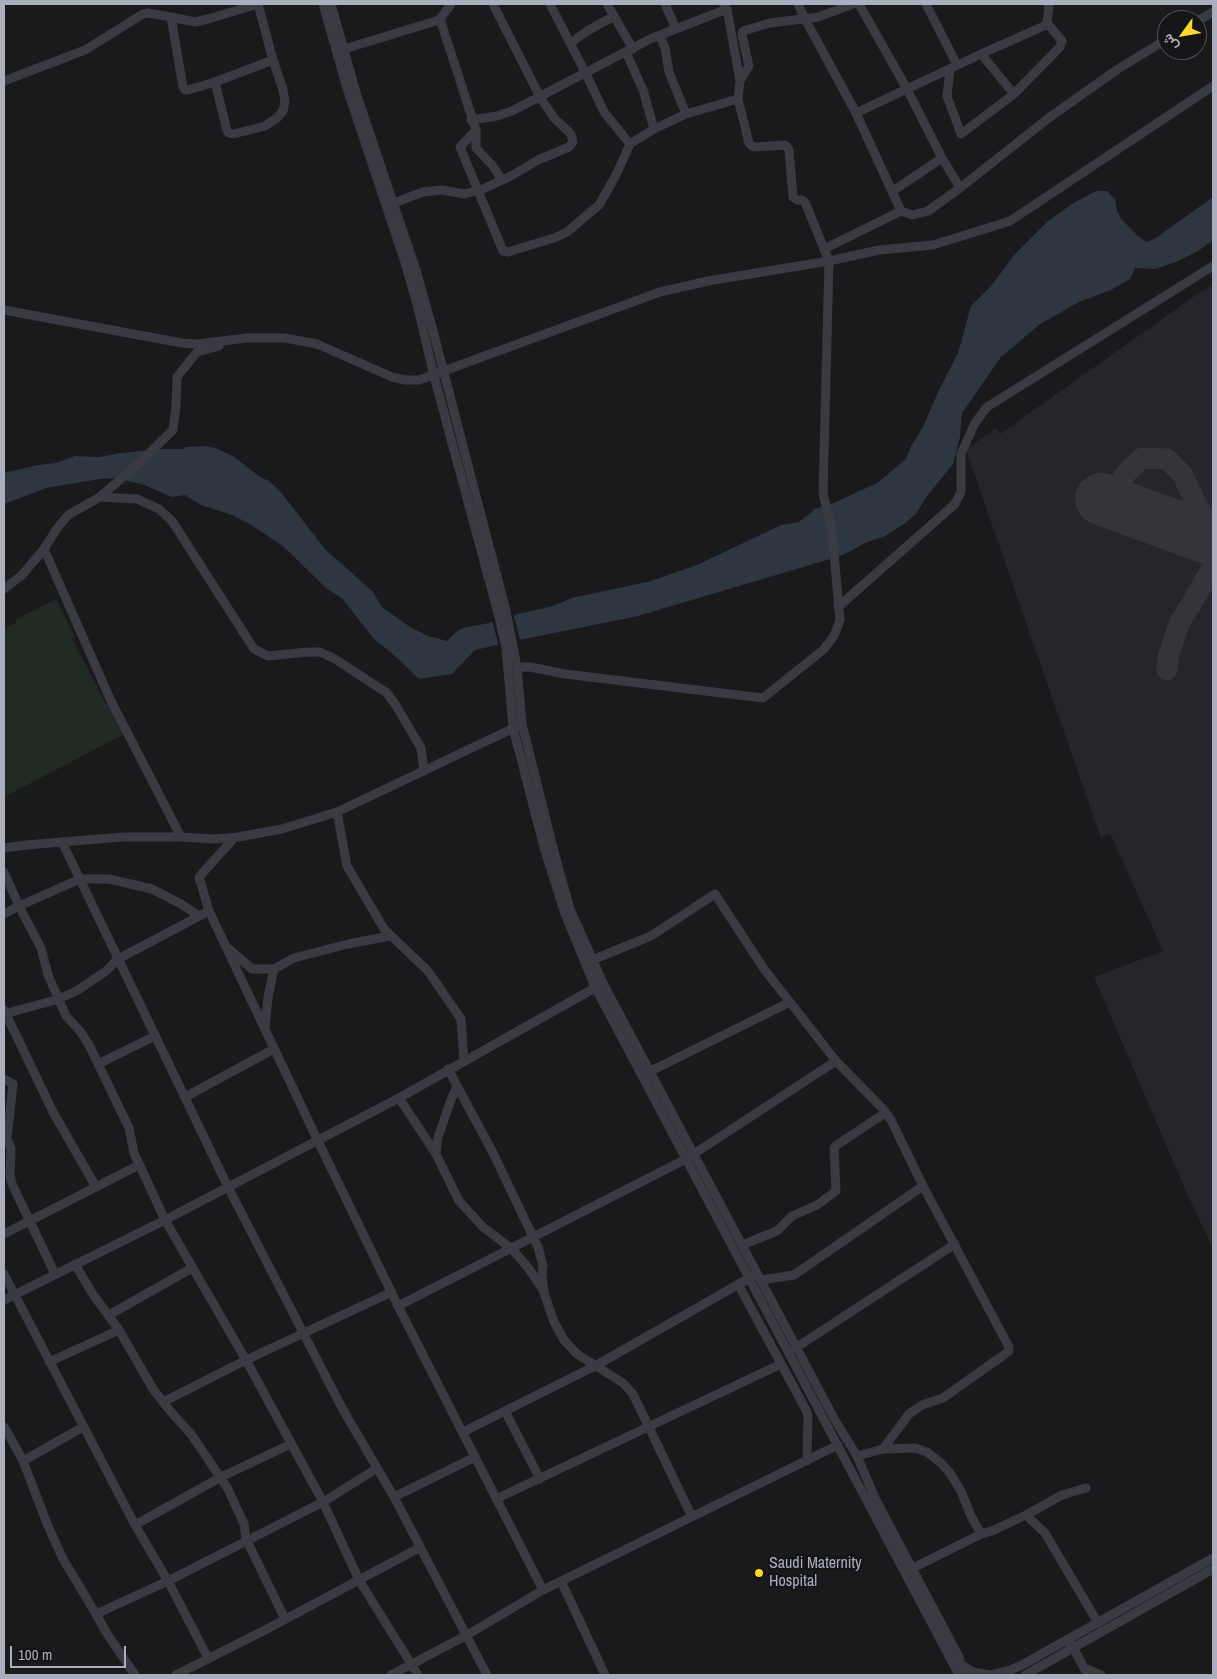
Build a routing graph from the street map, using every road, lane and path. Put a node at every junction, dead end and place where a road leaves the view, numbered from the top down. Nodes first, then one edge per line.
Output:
1 (258, 4) edge
2 (323, 4) edge
3 (331, 4) edge
4 (451, 4) edge
5 (493, 4) edge
6 (550, 4) edge
7 (607, 4) edge
8 (665, 4) edge
9 (798, 4) edge
10 (852, 4) edge
11 (859, 4) edge
12 (926, 4) edge
13 (1049, 4) edge
14 (725, 7) edge
15 (614, 16) junction
16 (171, 17) junction
17 (440, 18) junction
18 (805, 19) junction
19 (1048, 23) junction
20 (676, 29) junction
21 (660, 35) junction
22 (571, 43) junction
23 (1157, 45) edge
24 (344, 49) junction
25 (629, 51) junction
26 (981, 54) junction
27 (273, 60) junction
28 (953, 68) junction
29 (586, 74) junction
30 (4, 81) edge
31 (740, 81) junction
32 (215, 82) junction
33 (1213, 86) edge
34 (907, 89) junction
35 (1014, 94) junction
36 (540, 97) junction
37 (738, 99) junction
38 (686, 114) junction
39 (856, 114) junction
40 (471, 120) junction
41 (654, 129) junction
42 (476, 130) junction
43 (630, 144) junction
44 (942, 158) junction
45 (502, 180) junction
46 (960, 188) junction
47 (479, 190) junction
48 (892, 191) junction
49 (394, 203) junction
50 (901, 211) junction
51 (824, 249) junction
52 (829, 261) junction
53 (1213, 266) edge
54 (4, 310) edge
55 (247, 338) junction
56 (443, 372) junction
57 (434, 376) junction
58 (100, 497) junction
59 (44, 549) junction
60 (4, 589) edge
61 (838, 607) junction
62 (502, 612) junction
63 (509, 646) junction
64 (517, 667) junction
65 (518, 726) junction
66 (424, 771) junction
67 (337, 812) junction
68 (181, 837) junction
69 (234, 838) junction
70 (62, 842) junction
71 (4, 848) edge
72 (4, 872) edge
73 (80, 880) junction
74 (18, 906) junction
75 (209, 911) junction
76 (4, 914) edge
77 (199, 916) junction
78 (390, 936) junction
79 (226, 947) junction
80 (118, 959) junction
81 (592, 960) junction
82 (274, 969) junction
83 (599, 985) junction
84 (58, 999) junction
85 (790, 1002) junction
86 (4, 1013) edge
87 (265, 1029) junction
88 (155, 1036) junction
89 (274, 1049) junction
90 (464, 1061) junction
91 (836, 1061) junction
92 (98, 1064) junction
93 (448, 1069) junction
94 (649, 1072) junction
95 (4, 1079) edge
96 (457, 1086) junction
97 (185, 1097) junction
98 (399, 1098) junction
99 (885, 1113) junction
100 (317, 1139) junction
101 (436, 1154) junction
102 (690, 1157) junction
103 (139, 1165) junction
104 (923, 1186) junction
105 (96, 1187) junction
106 (228, 1187) junction
107 (29, 1220) junction
108 (165, 1220) junction
109 (4, 1234) edge
110 (533, 1237) junction
111 (955, 1244) junction
112 (742, 1245) junction
113 (512, 1249) junction
114 (75, 1264) junction
115 (192, 1268) junction
116 (4, 1274) edge
117 (55, 1274) junction
118 (756, 1277) junction
119 (738, 1284) junction
120 (392, 1292) junction
121 (544, 1292) junction
122 (14, 1295) junction
123 (4, 1300) edge
124 (398, 1306) junction
125 (109, 1315) junction
126 (772, 1320) junction
127 (762, 1326) junction
128 (119, 1330) junction
129 (305, 1333) junction
130 (793, 1350) junction
131 (246, 1360) junction
132 (49, 1362) junction
133 (781, 1364) junction
134 (595, 1366) junction
135 (800, 1373) junction
136 (790, 1380) junction
137 (162, 1402) junction
138 (505, 1411) junction
139 (4, 1427) edge
140 (83, 1427) junction
141 (649, 1427) junction
142 (462, 1432) junction
143 (291, 1444) junction
144 (838, 1445) junction
145 (883, 1449) junction
146 (857, 1456) junction
147 (475, 1457) junction
148 (807, 1460) junction
149 (23, 1461) junction
150 (376, 1470) junction
151 (221, 1477) junction
152 (540, 1479) junction
153 (1086, 1488) dead end
154 (394, 1498) junction
155 (496, 1499) junction
156 (871, 1500) junction
157 (322, 1502) junction
158 (1026, 1516) junction
159 (692, 1517) junction
160 (135, 1525) junction
161 (981, 1534) junction
162 (246, 1540) junction
163 (419, 1548) junction
164 (1213, 1558) edge
165 (913, 1568) junction
166 (1213, 1570) edge
167 (359, 1580) junction
168 (168, 1581) junction
169 (561, 1581) junction
170 (543, 1590) junction
171 (96, 1614) junction
172 (285, 1619) junction
173 (1098, 1623) junction
174 (939, 1628) junction
175 (467, 1634) junction
176 (1068, 1640) junction
177 (1073, 1648) junction
178 (208, 1658) junction
179 (951, 1661) junction
180 (412, 1664) junction
181 (961, 1665) junction
182 (1086, 1672) edge
183 (135, 1675) edge
184 (176, 1675) edge
185 (391, 1675) edge
186 (418, 1675) edge
187 (487, 1675) edge
188 (605, 1675) edge
189 (960, 1675) edge
190 (1025, 1675) edge
191 (1101, 1675) edge

1 - 16 street
1 - 27 street
2 - 57 street
3 - 24 street
4 - 17 street
5 - 36 street
6 - 22 street
7 - 15 street
8 - 20 street
9 - 18 street
10 - 18 street
11 - 34 street
12 - 28 street
13 - 19 street
14 - 20 street
14 - 31 street
15 - 22 street
15 - 25 street
16 - 30 street
16 - 32 street
17 - 24 street
17 - 40 street
18 - 31 street
18 - 39 street
19 - 26 street
19 - 35 street
20 - 21 street
21 - 25 street
21 - 38 street
22 - 29 street
23 - 46 street
24 - 49 street
25 - 29 street
25 - 41 street
26 - 28 street
26 - 35 street
27 - 32 street
27 - 32 street
28 - 34 street
28 - 35 street
29 - 36 street
29 - 43 street
31 - 37 street
33 - 52 street
34 - 39 street
34 - 44 street
36 - 40 street
36 - 45 street
37 - 38 street
37 - 51 street
38 - 41 street
39 - 48 street
40 - 42 street
41 - 43 street
42 - 45 street
42 - 47 street
43 - 47 street
44 - 46 street
44 - 48 street
45 - 47 street
46 - 50 street
47 - 49 street
48 - 50 street
49 - 56 street
50 - 51 street
51 - 52 street
52 - 56 street
52 - 61 street
53 - 61 street
54 - 55 street
55 - 57 street
55 - 58 street
56 - 57 street
56 - 62 street
57 - 62 street
58 - 59 street
58 - 66 street
59 - 60 street
59 - 68 street
61 - 64 street
62 - 63 street
63 - 64 street
63 - 65 street
64 - 65 street
65 - 66 street
65 - 81 street
65 - 83 street
66 - 67 street
67 - 69 street
67 - 78 street
68 - 69 street
68 - 70 street
69 - 75 street
70 - 71 street
70 - 73 street
72 - 74 street
73 - 74 street
73 - 77 street
73 - 80 street
74 - 76 street
74 - 84 street
75 - 77 street
75 - 79 street
77 - 80 street
78 - 82 street
78 - 90 street
79 - 82 street
79 - 87 street
80 - 84 street
80 - 88 street
81 - 83 street
81 - 85 street
82 - 87 street
83 - 90 street
83 - 94 street
83 - 102 street
84 - 86 street
84 - 92 street
85 - 91 street
85 - 94 street
86 - 105 street
87 - 89 street
88 - 92 street
88 - 97 street
89 - 97 street
89 - 100 street
90 - 93 street
91 - 99 street
91 - 102 street
92 - 103 street
93 - 96 street
93 - 98 street
94 - 102 street
95 - 107 street
96 - 101 street
96 - 110 street
97 - 106 street
98 - 100 street
98 - 101 street
99 - 104 street
99 - 112 street
100 - 106 street
100 - 120 street
101 - 113 street
102 - 110 street
102 - 112 street
102 - 118 street
103 - 105 street
103 - 108 street
104 - 111 street
104 - 118 street
105 - 107 street
106 - 108 street
106 - 129 street
107 - 109 street
107 - 117 street
108 - 114 street
108 - 115 street
110 - 113 street
110 - 121 street
111 - 130 street
111 - 145 street
112 - 118 street
113 - 121 street
113 - 124 street
114 - 117 street
114 - 125 street
115 - 125 street
115 - 131 street
116 - 122 street
117 - 122 street
118 - 119 street
118 - 126 street
118 - 130 street
119 - 127 street
119 - 134 street
120 - 124 street
120 - 129 street
121 - 134 street
122 - 123 street
122 - 132 street
124 - 142 street
125 - 128 street
126 - 127 street
126 - 130 street
127 - 133 street
128 - 132 street
128 - 137 street
129 - 131 street
129 - 150 street
130 - 135 street
130 - 146 street
131 - 137 street
131 - 143 street
132 - 140 street
133 - 136 street
133 - 141 street
134 - 138 street
134 - 141 street
135 - 136 street
135 - 144 street
136 - 148 street
137 - 151 street
138 - 142 street
138 - 152 street
139 - 149 street
140 - 149 street
140 - 160 street
141 - 152 street
141 - 159 street
142 - 147 street
143 - 151 street
143 - 157 street
144 - 148 street
144 - 156 street
145 - 146 street
145 - 161 street
146 - 156 street
147 - 154 street
147 - 155 street
148 - 159 street
149 - 171 street
150 - 154 street
150 - 157 street
151 - 160 street
151 - 162 street
152 - 155 street
153 - 158 street
154 - 163 street
155 - 170 street
156 - 165 street
156 - 174 street
157 - 162 street
157 - 167 street
158 - 161 street
158 - 173 street
159 - 169 street
160 - 168 street
161 - 165 street
162 - 168 street
162 - 172 street
163 - 167 street
163 - 175 street
164 - 173 street
165 - 174 street
166 - 177 street
167 - 172 street
167 - 180 street
168 - 171 street
168 - 178 street
169 - 170 street
169 - 188 street
170 - 175 street
171 - 183 street
172 - 178 street
173 - 176 street
174 - 179 street
174 - 181 street
175 - 180 street
175 - 187 street
176 - 177 street
176 - 181 street
177 - 182 street
177 - 190 street
178 - 184 street
179 - 181 street
179 - 189 street
180 - 185 street
180 - 186 street
181 - 189 street
182 - 191 street

